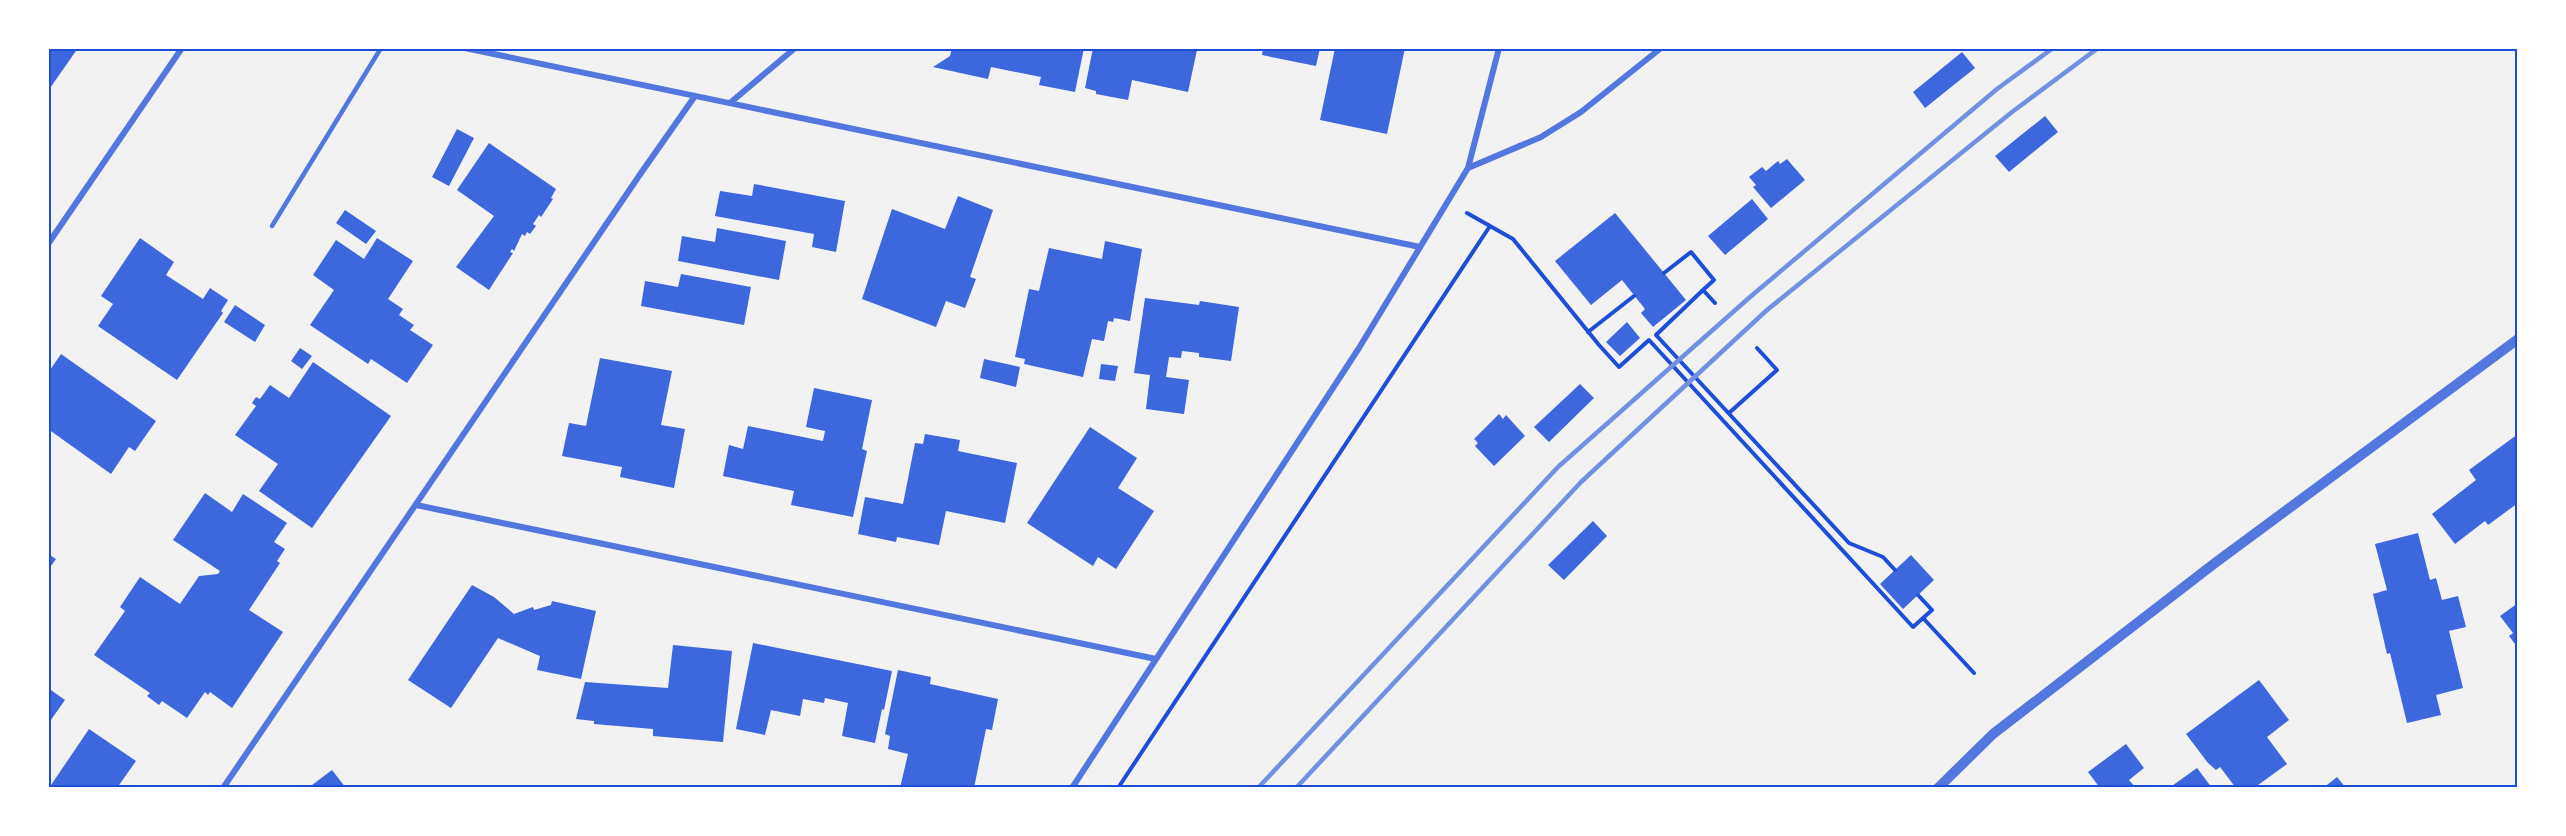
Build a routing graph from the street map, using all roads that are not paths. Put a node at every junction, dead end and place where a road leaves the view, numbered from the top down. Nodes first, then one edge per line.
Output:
1 (182, 48) edge
2 (381, 48) edge
3 (465, 48) edge
4 (795, 48) edge
5 (1500, 48) edge
6 (1661, 48) edge
7 (696, 96) junction
8 (730, 103) junction
9 (1468, 168) junction
10 (272, 226) dead end
11 (48, 244) edge
12 (1420, 247) junction
13 (2518, 339) edge
14 (416, 505) junction
15 (1156, 659) junction
16 (223, 788) edge
17 (1072, 788) edge
18 (1938, 788) edge

1 - 11 street
2 - 10 lane
3 - 7 street
4 - 8 street
5 - 9 street
6 - 9 street
7 - 8 street
7 - 14 street
8 - 12 street
9 - 12 street
12 - 15 street
13 - 18 street
14 - 15 street
14 - 16 street
15 - 17 street

